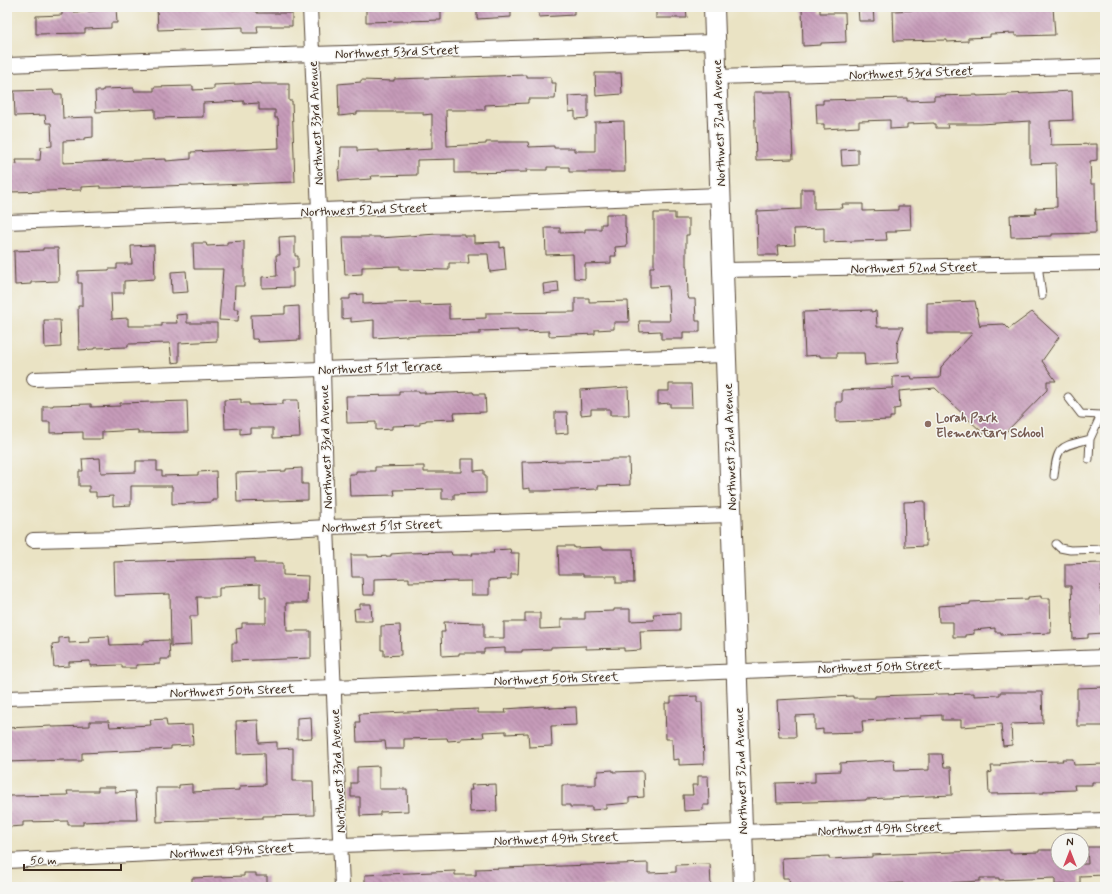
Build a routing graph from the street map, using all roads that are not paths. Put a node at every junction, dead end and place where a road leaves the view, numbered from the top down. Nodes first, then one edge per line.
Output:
1 (310, 7) edge
2 (714, 7) edge
3 (715, 42) junction
4 (312, 54) junction
5 (7, 65) edge
6 (1105, 66) edge
7 (716, 77) junction
8 (720, 195) junction
9 (319, 211) junction
10 (7, 222) edge
11 (1105, 263) edge
12 (1038, 264) junction
13 (723, 270) junction
14 (1042, 296) dead end
15 (726, 355) junction
16 (322, 369) junction
17 (34, 379) dead end
18 (1068, 397) dead end
19 (1103, 415) edge
20 (1090, 439) junction
21 (1089, 459) dead end
22 (1054, 476) dead end
23 (731, 515) junction
24 (327, 527) junction
25 (34, 540) dead end
26 (1056, 544) dead end
27 (1105, 549) edge
28 (1105, 657) edge
29 (736, 671) junction
30 (334, 687) junction
31 (7, 698) edge
32 (1105, 820) edge
33 (742, 833) junction
34 (341, 845) junction
35 (7, 860) edge
36 (342, 887) edge
37 (744, 887) edge

1 - 4 street, Northwest 33rd Avenue
2 - 3 main road, Northwest 32nd Avenue
3 - 4 street, Northwest 53rd Street
3 - 7 main road, Northwest 32nd Avenue
4 - 5 street, Northwest 53rd Street
4 - 9 street, Northwest 33rd Avenue
6 - 7 street, Northwest 53rd Street
7 - 8 main road, Northwest 32nd Avenue
8 - 9 street, Northwest 52nd Street
8 - 13 main road, Northwest 32nd Avenue
9 - 10 street, Northwest 52nd Street
9 - 16 street, Northwest 33rd Avenue
11 - 12 street, Northwest 52nd Street
12 - 13 street, Northwest 52nd Street
12 - 14 lane
13 - 15 main road, Northwest 32nd Avenue
15 - 16 street, Northwest 51st Terrace
15 - 23 main road, Northwest 32nd Avenue
16 - 17 street, Northwest 51st Terrace
16 - 24 street, Northwest 33rd Avenue
18 - 19 lane
19 - 20 lane
20 - 21 lane
20 - 22 lane
23 - 24 street, Northwest 51st Street
23 - 29 main road, Northwest 32nd Avenue
24 - 25 street, Northwest 51st Street
24 - 30 street, Northwest 33rd Avenue
26 - 27 lane
28 - 29 street, Northwest 50th Street
29 - 30 street, Northwest 50th Street
29 - 33 main road, Northwest 32nd Avenue
30 - 31 street, Northwest 50th Street
30 - 34 street, Northwest 33rd Avenue
32 - 33 street, Northwest 49th Street
33 - 34 street, Northwest 49th Street
33 - 37 main road, Northwest 32nd Avenue
34 - 35 street, Northwest 49th Street
34 - 36 street, Northwest 33rd Avenue

